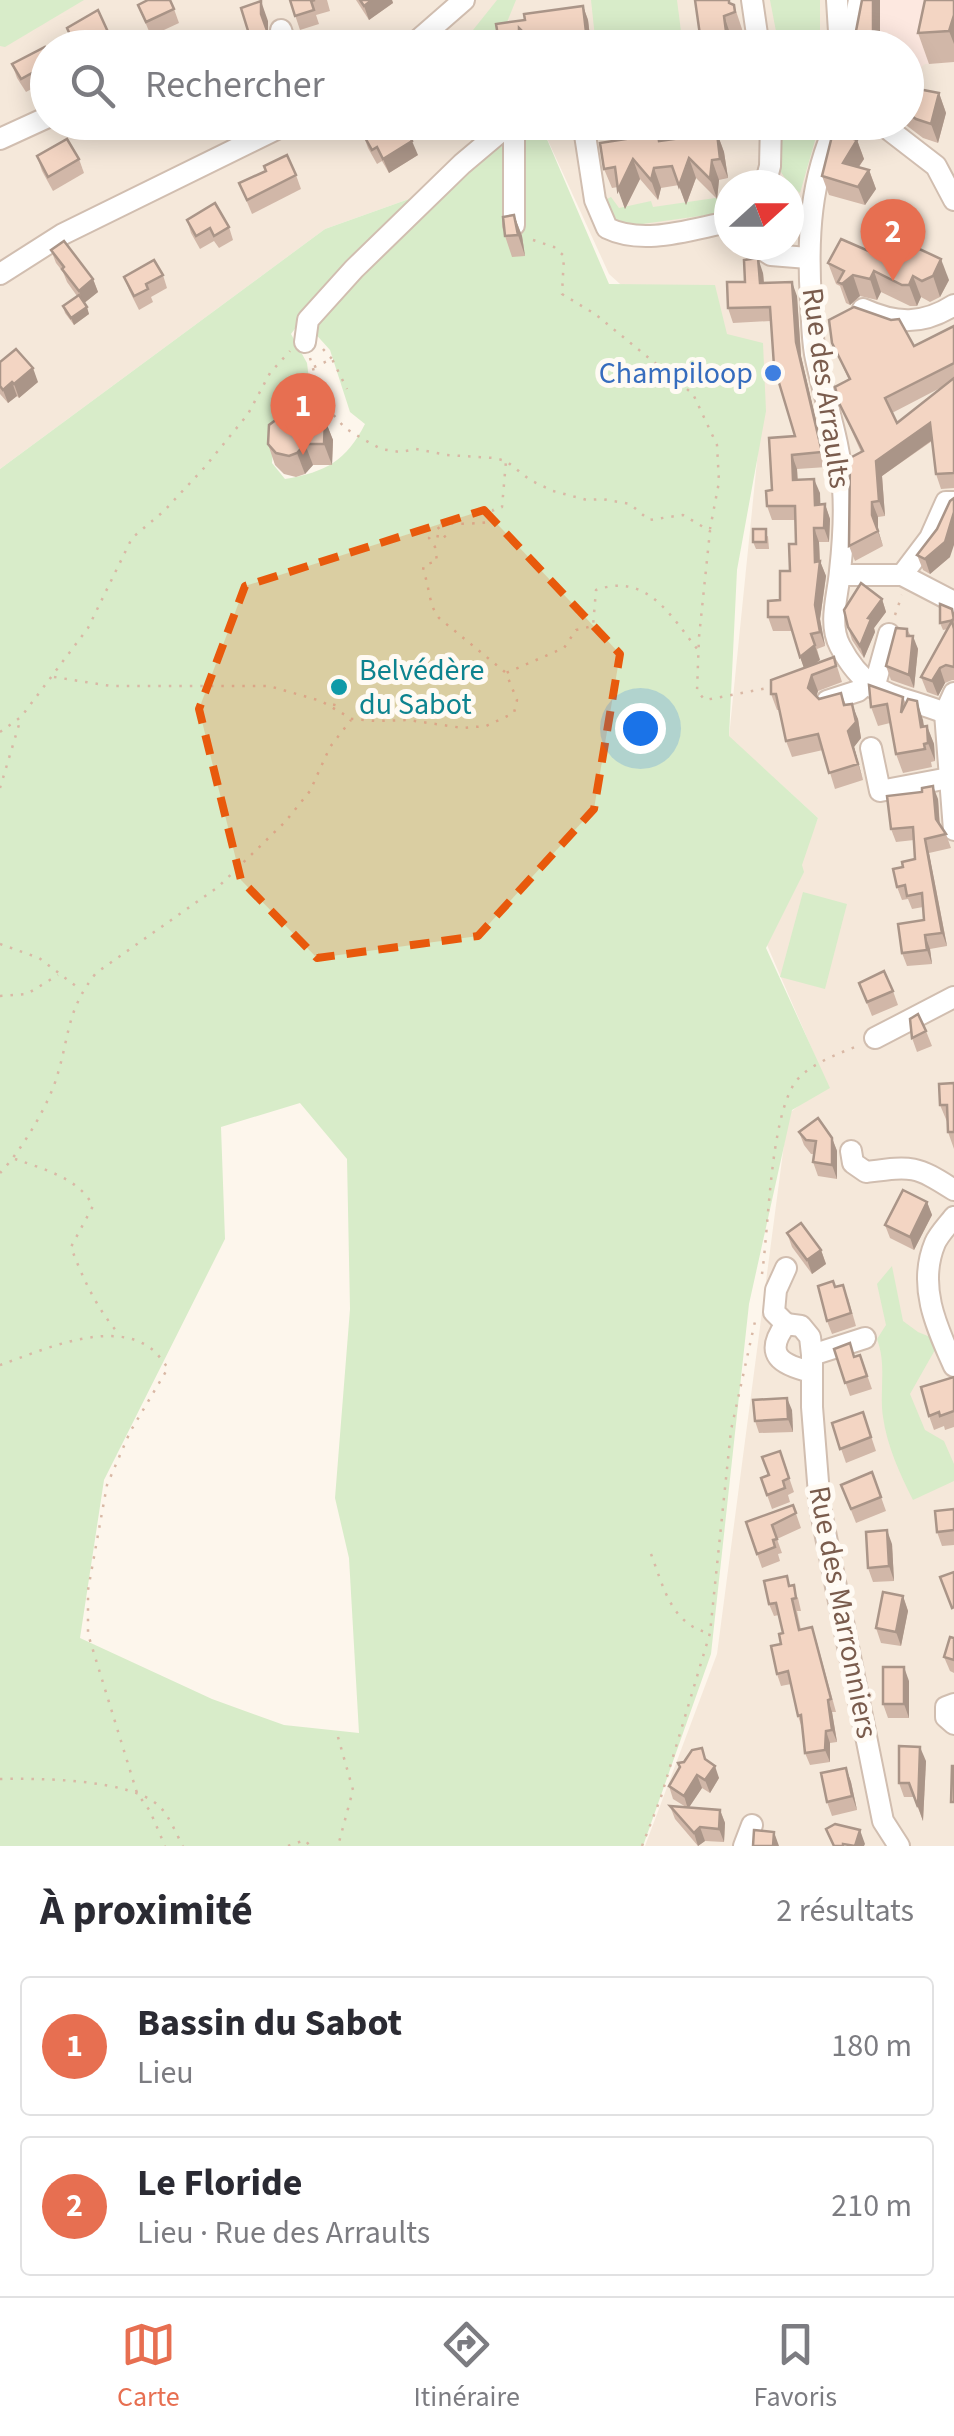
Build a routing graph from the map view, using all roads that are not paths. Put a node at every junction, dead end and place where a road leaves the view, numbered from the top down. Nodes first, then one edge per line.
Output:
1 (464, 0) edge
2 (752, 0) edge
3 (837, 0) edge
4 (858, 0) edge
5 (440, 30) edge
6 (757, 30) edge
7 (839, 30) edge
8 (853, 30) edge
9 (30, 125) edge
10 (0, 139) edge
11 (235, 140) edge
12 (491, 140) edge
13 (514, 140) edge
14 (586, 140) edge
15 (770, 140) edge
16 (829, 140) edge
17 (902, 140) edge
18 (769, 170) edge
19 (954, 200) edge
20 (514, 225) edge
21 (714, 225) edge
22 (804, 258) edge
23 (808, 258) junction
24 (0, 274) edge
25 (954, 305) edge
26 (864, 310) edge
27 (305, 342) road end
28 (954, 502) edge
29 (840, 575) junction
30 (904, 580) junction
31 (954, 602) edge
32 (889, 634) road end
33 (870, 686) junction
34 (954, 693) edge
35 (827, 702) edge
36 (944, 712) junction
37 (872, 748) dead end
38 (949, 778) junction
39 (954, 830) edge
40 (954, 997) edge
41 (875, 1038) road end
42 (851, 1151) dead end
43 (954, 1190) edge
44 (954, 1217) edge
45 (786, 1268) dead end
46 (773, 1315) junction
47 (865, 1338) dead end
48 (812, 1364) junction
49 (954, 1366) edge
50 (954, 1704) edge
51 (954, 1724) edge
52 (752, 1825) dead end
53 (744, 1846) edge
54 (899, 1846) edge

1 - 5 street
2 - 6 street
3 - 7 street
4 - 8 street
9 - 10 street
11 - 24 street
12 - 27 street
13 - 20 street
14 - 21 street
15 - 18 street
16 - 23 street, Rue des Arraults
17 - 19 street
22 - 23 street
23 - 29 street, Rue des Arraults
25 - 26 street
28 - 30 street
29 - 30 street
29 - 33 street, Rue des Arraults
30 - 31 street
32 - 33 street
33 - 35 street
33 - 36 street
34 - 36 street
36 - 38 street
37 - 38 street
38 - 39 street
40 - 41 street
42 - 43 street
44 - 49 street
45 - 46 street
46 - 48 street
46 - 48 street
47 - 48 street
48 - 54 street, Rue des Marronniers
50 - 51 street
52 - 53 street

